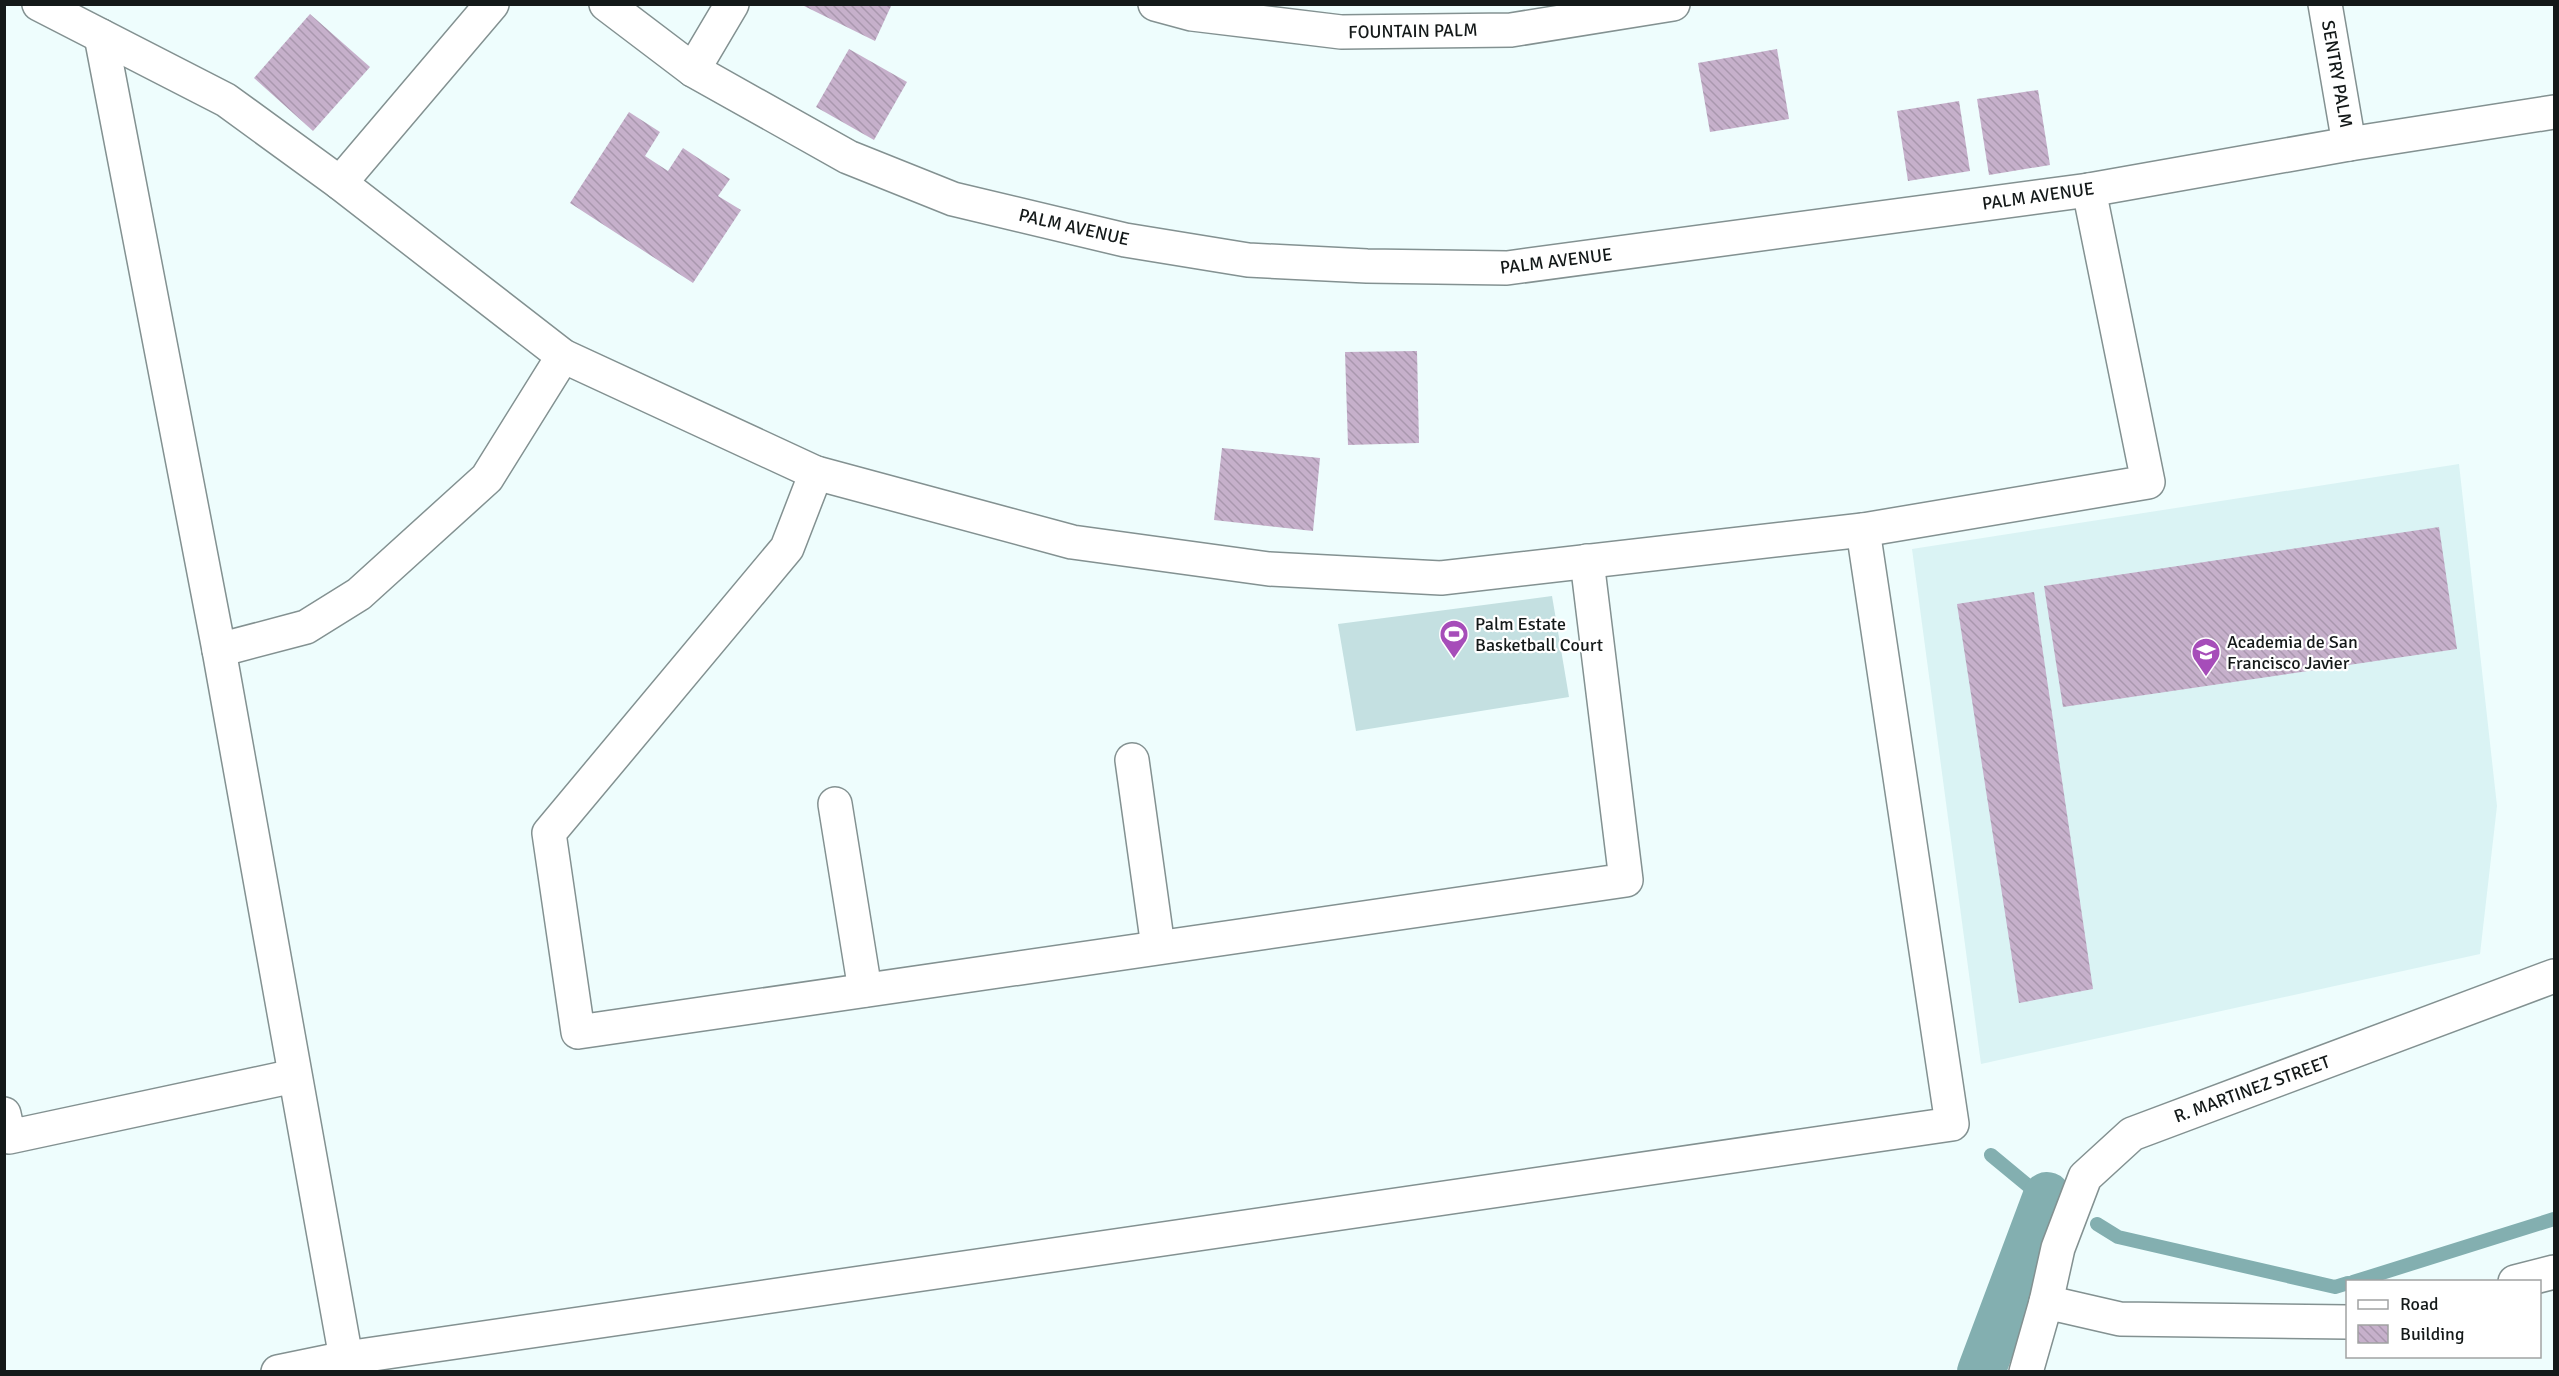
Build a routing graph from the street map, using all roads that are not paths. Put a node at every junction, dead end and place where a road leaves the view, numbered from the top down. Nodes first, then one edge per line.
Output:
1 (39, 4) edge
2 (492, 4) edge
3 (606, 4) edge
4 (732, 4) edge
5 (1155, 4) edge
6 (1672, 4) edge
7 (2325, 4) edge
8 (101, 36) junction
9 (693, 69) junction
10 (2554, 112) edge
11 (2349, 144) junction
12 (340, 183) junction
13 (2089, 190) junction
14 (563, 356) junction
15 (816, 473) junction
16 (1863, 530) junction
17 (1587, 561) junction
18 (219, 650) junction
19 (1132, 760) dead end
20 (835, 804) dead end
21 (1158, 947) junction
22 (2554, 976) edge
23 (865, 990) junction
24 (294, 1076) junction
25 (4, 1114) edge
26 (2554, 1272) edge
27 (2519, 1280) edge
28 (2046, 1302) junction
29 (2346, 1322) edge
30 (346, 1358) junction
31 (278, 1371) edge
32 (2026, 1371) edge

1 - 8 street
2 - 12 street
3 - 9 street, PALM AVENUE
4 - 9 street
5 - 6 street, FOUNTAIN PALM
7 - 11 street, SENTRY PALM
8 - 12 street
8 - 18 street
9 - 13 street, PALM AVENUE
10 - 11 street, PALM AVENUE
11 - 13 street, PALM AVENUE
12 - 14 street
13 - 16 street
14 - 15 street
14 - 18 street
15 - 17 street
15 - 23 street
16 - 17 street
16 - 30 street
17 - 21 street
18 - 24 street
19 - 21 street
20 - 23 street
21 - 23 street
22 - 28 street, R. MARTINEZ STREET
24 - 25 street
24 - 30 street
26 - 27 street
28 - 29 street
28 - 32 street, R. MARTINEZ STREET
30 - 31 street

